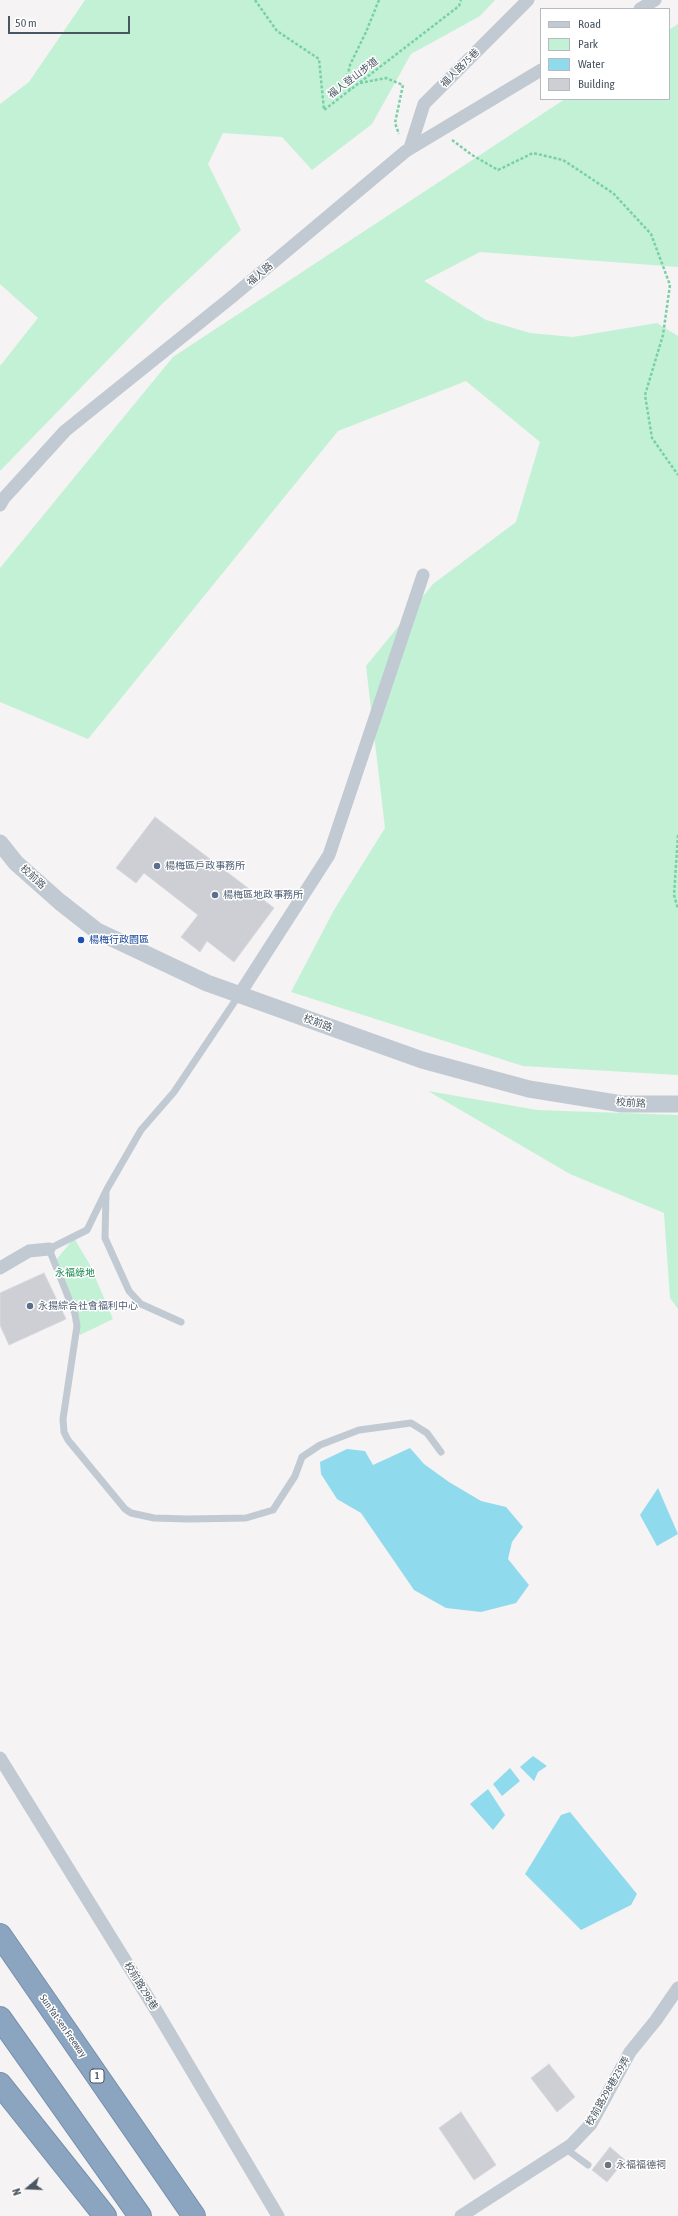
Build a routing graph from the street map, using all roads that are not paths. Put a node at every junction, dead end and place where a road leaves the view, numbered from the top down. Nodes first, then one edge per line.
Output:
1 (528, 0) edge
2 (655, 0) edge
3 (642, 8) edge
4 (540, 71) edge
5 (408, 149) junction
6 (0, 505) edge
7 (423, 575) dead end
8 (0, 843) edge
9 (239, 995) junction
10 (678, 1104) edge
11 (107, 1189) junction
12 (49, 1249) junction
13 (0, 1268) edge
14 (181, 1322) dead end
15 (441, 1452) dead end
16 (0, 1758) edge
17 (0, 1935) edge
18 (678, 1988) edge
19 (0, 2018) edge
20 (0, 2084) edge
21 (566, 2149) junction
22 (588, 2165) dead end
23 (105, 2216) edge
24 (140, 2216) edge
25 (194, 2216) edge
26 (278, 2216) edge
27 (461, 2216) edge

1 - 5 street, 福人路75巷
2 - 3 street
4 - 5 street, 福人路
5 - 6 street, 福人路
7 - 9 street
8 - 9 street, 校前路
9 - 10 street, 校前路
9 - 11 lane
11 - 12 lane
11 - 14 lane
12 - 13 street
12 - 15 lane
16 - 26 street, 校前路298巷
17 - 25 highway, Sun Yat-sen Freeway / 1
18 - 21 street, 校前路298巷239弄
19 - 24 highway
20 - 23 highway
21 - 22 lane
21 - 27 street, 校前路298巷239弄

